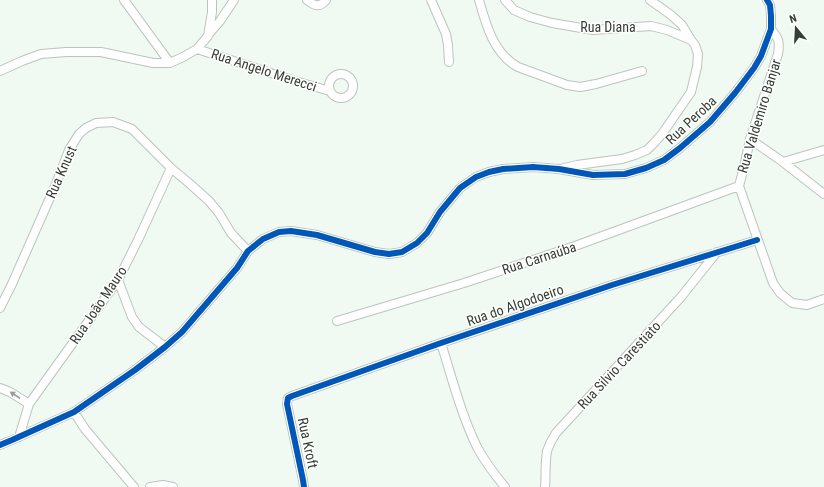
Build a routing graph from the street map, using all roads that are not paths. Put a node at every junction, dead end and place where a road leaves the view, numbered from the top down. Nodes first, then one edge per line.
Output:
1 (124, 0) edge
2 (212, 0) edge
3 (234, 0) edge
4 (307, 0) edge
5 (326, 0) edge
6 (431, 0) edge
7 (479, 0) edge
8 (505, 0) edge
9 (650, 0) edge
10 (762, 0) edge
11 (769, 2) edge
12 (771, 29) junction
13 (208, 36) junction
14 (691, 40) junction
15 (197, 48) junction
16 (449, 62) dead end
17 (170, 63) junction
18 (0, 71) edge
19 (642, 71) dead end
20 (330, 91) dead end
21 (750, 139) junction
22 (824, 150) edge
23 (783, 162) junction
24 (171, 168) junction
25 (559, 169) junction
26 (739, 186) junction
27 (824, 194) edge
28 (757, 240) junction
29 (248, 251) junction
30 (717, 252) junction
31 (118, 280) junction
32 (824, 299) edge
33 (0, 308) edge
34 (337, 321) dead end
35 (441, 343) junction
36 (165, 347) junction
37 (0, 388) edge
38 (29, 404) junction
39 (287, 404) joint
40 (74, 412) junction
41 (19, 437) junction
42 (0, 444) edge
43 (134, 487) edge
44 (150, 487) edge
45 (173, 487) edge
46 (304, 487) edge
47 (505, 487) edge
48 (545, 487) edge

1 - 17 street
2 - 13 street
3 - 13 street
4 - 5 street
6 - 16 street
7 - 19 street
8 - 14 street, Rua Diana
9 - 14 street
10 - 11 street
11 - 12 street, Rua Peroba
12 - 21 street, Rua Valdemiro Banjar
12 - 25 street, Rua Peroba
13 - 15 street
14 - 25 street
15 - 17 street
15 - 20 street, Rua Angelo Merecci
17 - 18 street
21 - 23 street
21 - 26 street, Rua Valdemiro Banjar
22 - 23 street
23 - 27 street
24 - 29 street, Rua Knust
24 - 31 street, Rua João Mauro
24 - 33 street, Rua Knust
25 - 29 street
26 - 28 street, Rua Valdemiro Banjar
26 - 34 street, Rua Carnaúba
28 - 30 street, Rua do Algodoeiro
28 - 32 street, Rua Valdemiro Banjar
29 - 36 street
30 - 35 street, Rua do Algodoeiro
30 - 48 street, Rua Silvio Carestiato
31 - 36 street
31 - 38 street, Rua João Mauro
35 - 39 street, Rua do Algodoeiro
35 - 47 street
36 - 40 street
38 -> 37 street
38 - 41 street, Rua João Mauro
39 - 46 street, Rua Kroft
40 - 41 street
40 - 43 street
41 - 42 street
44 - 45 street

